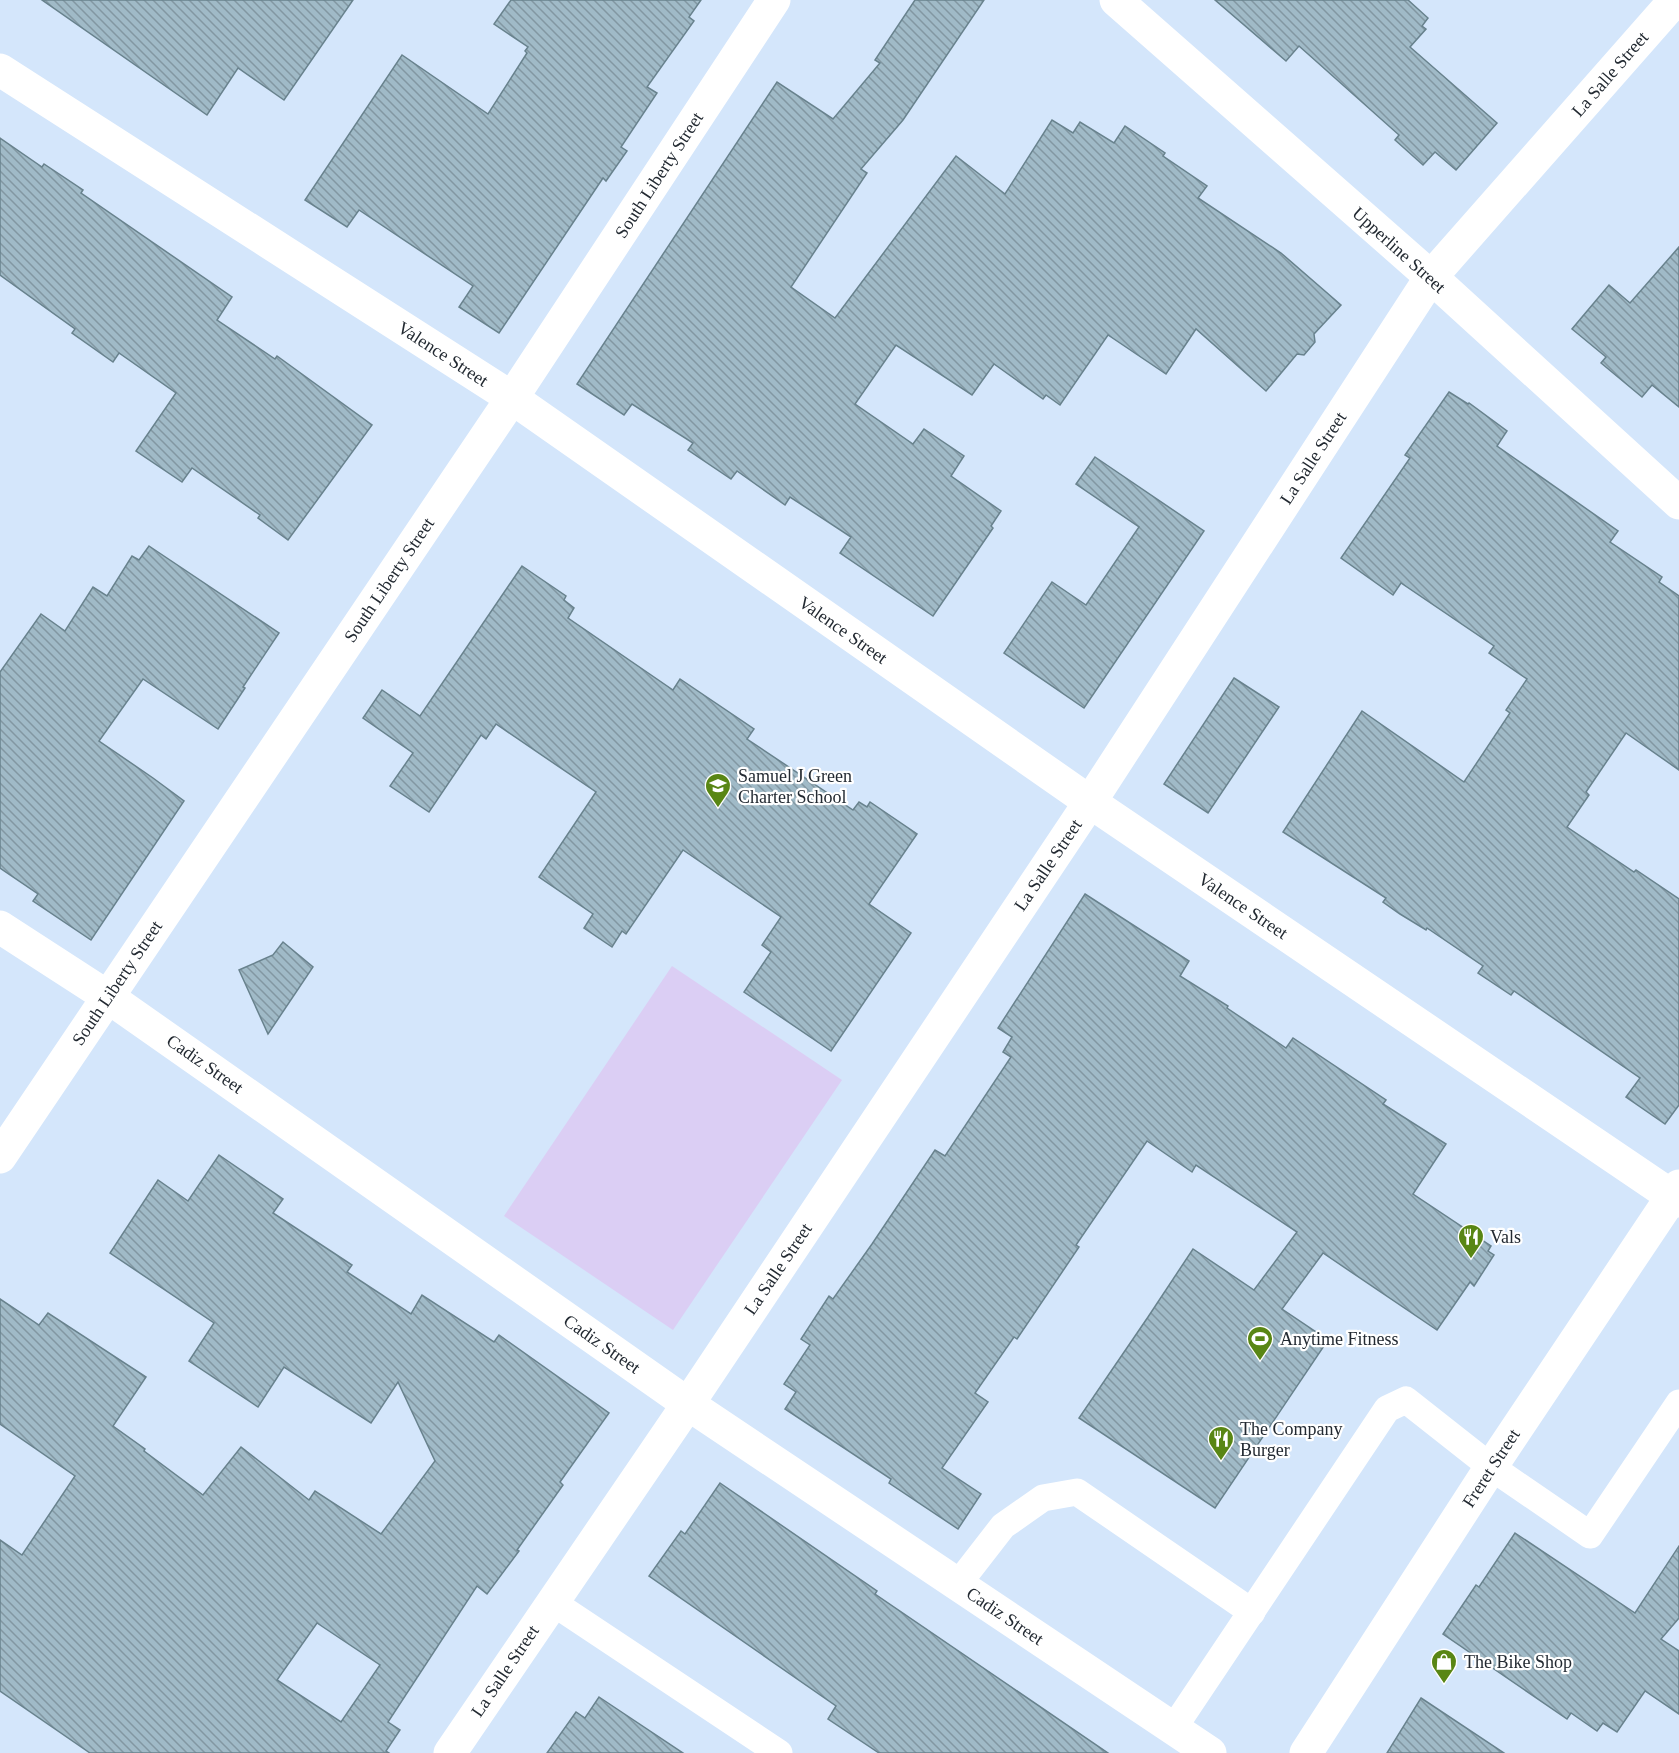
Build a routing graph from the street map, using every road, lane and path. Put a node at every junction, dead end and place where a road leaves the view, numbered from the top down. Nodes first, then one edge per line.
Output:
1 (774, 0) edge
2 (1116, 0) edge
3 (1675, 0) edge
4 (0, 70) edge
5 (1431, 277) junction
6 (512, 398) junction
7 (1679, 503) edge
8 (1090, 802) junction
9 (0, 927) edge
10 (108, 997) junction
11 (0, 1157) edge
12 (1677, 1194) edge
13 (1679, 1402) edge
14 (688, 1404) junction
15 (1491, 1467) junction
16 (958, 1584) junction
17 (552, 1602) junction
18 (1252, 1612) junction
19 (1173, 1729) junction
20 (450, 1753) edge
21 (779, 1753) edge
22 (1210, 1753) edge
23 (1306, 1753) edge

1 - 6 street, South Liberty Street
2 - 5 street, Upperline Street
3 - 5 street, La Salle Street
4 - 6 street, Valence Street
5 - 7 street, Upperline Street
5 - 8 street, La Salle Street
6 - 8 street, Valence Street
6 - 10 street, South Liberty Street
8 - 12 street, Valence Street
8 - 14 street, La Salle Street
9 - 10 street, Cadiz Street
10 - 11 street, South Liberty Street
10 - 14 street, Cadiz Street
12 - 15 street, Freret Street
13 - 15 lane
14 - 16 street, Cadiz Street
14 - 17 street, La Salle Street
15 - 18 lane
15 - 23 street, Freret Street
16 - 18 lane
16 - 19 street, Cadiz Street
17 - 20 street, La Salle Street
17 - 21 lane
18 - 19 lane
19 - 22 street, Cadiz Street

